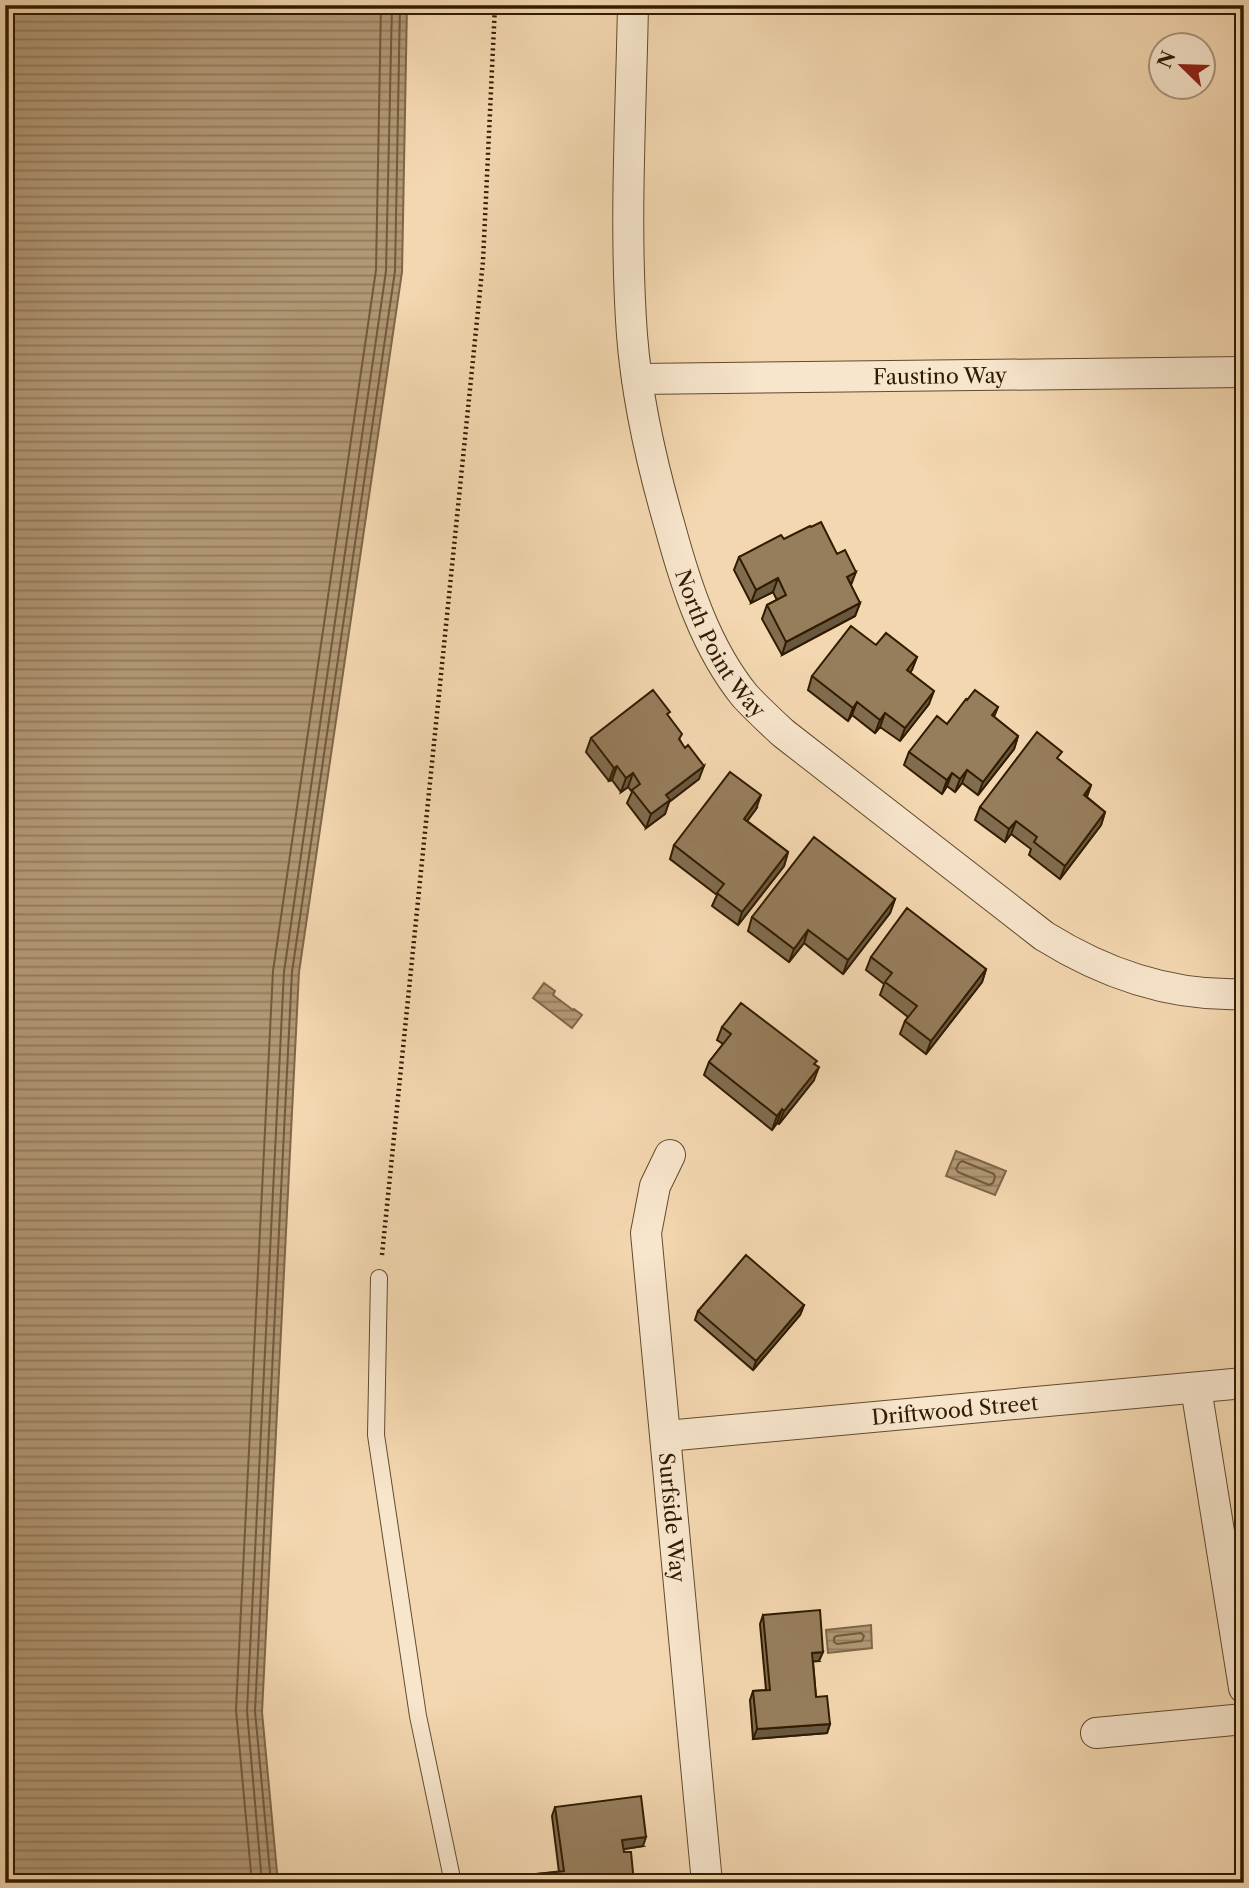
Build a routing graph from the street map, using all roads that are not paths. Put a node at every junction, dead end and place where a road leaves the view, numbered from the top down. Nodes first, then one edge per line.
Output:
1 (633, 5) edge
2 (1244, 372) edge
3 (637, 379) junction
4 (1244, 994) edge
5 (670, 1155) dead end
6 (380, 1278) road end
7 (1244, 1383) edge
8 (1196, 1388) junction
9 (666, 1436) junction
10 (1244, 1688) edge
11 (1244, 1719) edge
12 (1096, 1733) dead end
13 (453, 1883) edge
14 (707, 1883) edge

1 - 3 street, North Point Way
2 - 3 street, Faustino Way
3 - 4 street, North Point Way
5 - 9 street, Surfside Way
6 - 13 lane
7 - 8 street, Driftwood Street
8 - 9 street, Driftwood Street
8 - 10 street
9 - 14 street, Surfside Way
11 - 12 street

